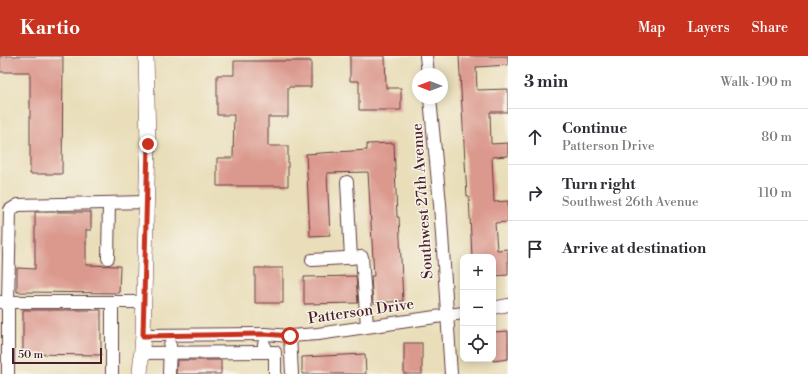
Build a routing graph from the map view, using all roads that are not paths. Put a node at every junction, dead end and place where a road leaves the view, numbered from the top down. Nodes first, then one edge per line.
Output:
1 (146, 56) edge
2 (426, 56) edge
3 (427, 68) edge
4 (431, 104) edge
5 (348, 182) dead end
6 (146, 202) junction
7 (109, 203) junction
8 (108, 258) dead end
9 (351, 258) junction
10 (312, 260) dead end
11 (4, 302) edge
12 (112, 302) junction
13 (144, 302) junction
14 (508, 305) edge
15 (496, 307) edge
16 (460, 313) edge
17 (447, 315) junction
18 (367, 326) junction
19 (265, 334) junction
20 (170, 335) junction
21 (235, 335) junction
22 (143, 336) junction
23 (290, 336) junction
24 (234, 351) junction
25 (171, 352) junction
26 (264, 352) junction
27 (142, 353) junction
28 (8, 374) edge
29 (112, 374) edge
30 (140, 374) edge
31 (169, 374) edge
32 (275, 374) edge
33 (292, 374) edge
34 (451, 374) edge

1 - 6 main road
2 - 3 street
4 - 17 street, Southwest 27th Avenue
5 - 9 street
6 - 7 street
6 - 13 main road
7 - 8 street
7 - 11 street
9 - 10 street
9 - 18 street
11 - 12 street
11 - 28 street
12 - 13 street
12 - 29 street
13 - 22 main road
14 - 15 street
16 - 17 street, Patterson Drive
17 - 18 street, Patterson Drive
17 - 34 street, Southwest 27th Avenue
18 - 23 street, Patterson Drive
19 - 21 street, Patterson Drive
19 - 23 street, Patterson Drive
19 - 26 street
20 - 21 street, Patterson Drive
20 - 22 street, Patterson Drive
20 - 25 street
21 - 24 street
22 - 27 main road
23 - 33 street
24 - 25 street
24 - 26 street
25 - 27 street
25 - 31 street
26 - 32 street
27 - 30 main road

